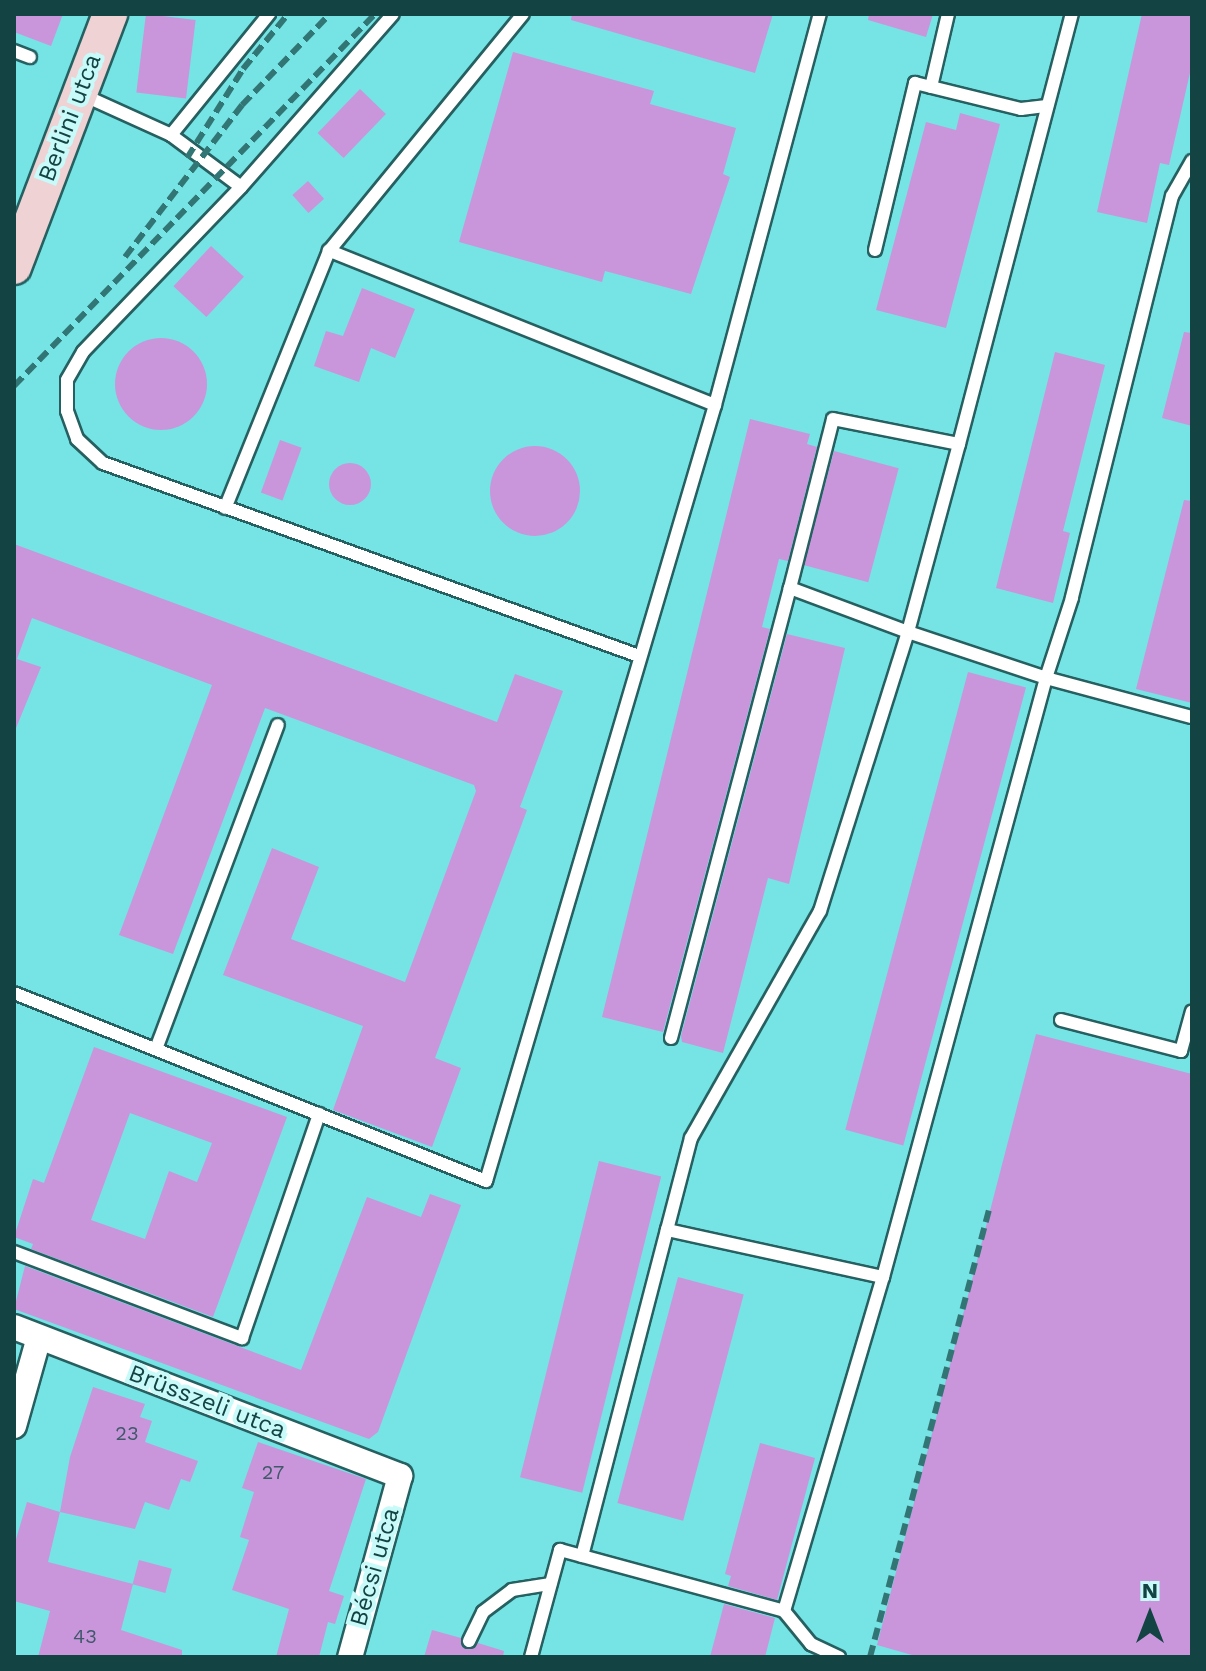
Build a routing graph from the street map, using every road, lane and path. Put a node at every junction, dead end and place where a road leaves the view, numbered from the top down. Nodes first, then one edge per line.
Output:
1 (110, 14) edge
2 (269, 14) edge
3 (393, 14) edge
4 (523, 14) edge
5 (820, 14) edge
6 (948, 14) edge
7 (1072, 14) edge
8 (14, 51) edge
9 (30, 57) dead end
10 (931, 87) junction
11 (80, 93) junction
12 (1047, 106) junction
13 (171, 135) junction
14 (1192, 161) edge
15 (241, 187) junction
16 (875, 250) dead end
17 (329, 251) junction
18 (14, 267) edge
19 (715, 405) junction
20 (959, 444) junction
21 (225, 508) junction
22 (790, 588) junction
23 (908, 632) junction
24 (639, 656) junction
25 (1046, 678) junction
26 (1192, 717) edge
27 (278, 725) dead end
28 (14, 993) edge
29 (1192, 1011) edge
30 (1061, 1020) dead end
31 (671, 1038) dead end
32 (156, 1049) junction
33 (319, 1114) junction
34 (667, 1230) junction
35 (14, 1252) edge
36 (883, 1277) junction
37 (14, 1327) edge
38 (39, 1337) junction
39 (14, 1426) edge
40 (400, 1476) joint
41 (582, 1556) junction
42 (551, 1584) junction
43 (784, 1611) junction
44 (469, 1641) dead end
45 (350, 1657) edge
46 (531, 1657) edge
47 (839, 1657) edge

1 - 11 street, Berlini utca
2 - 13 lane
3 - 15 lane
4 - 17 lane
5 - 19 lane
6 - 10 lane
7 - 12 lane
8 - 9 lane
10 - 12 lane
10 - 16 lane
11 - 13 lane
11 - 18 street, Berlini utca
12 - 20 lane
13 - 15 lane
14 - 25 lane
15 - 21 lane
17 - 19 lane
17 - 21 lane
19 - 24 lane
20 - 22 lane
20 - 23 lane
21 - 24 lane
22 - 23 lane
22 - 31 lane
23 - 25 lane
23 - 34 lane
24 - 33 lane
25 - 26 lane
25 - 36 lane
27 - 32 lane
28 - 32 lane
29 - 30 lane
32 - 33 lane
33 - 35 lane
34 - 36 lane
34 - 41 lane
36 - 43 lane
37 - 38 street, Brüsszeli utca
38 - 39 street
38 - 40 street, Brüsszeli utca
40 - 45 street, Bécsi utca
41 - 42 lane
41 - 43 lane
42 - 44 lane
42 - 46 lane
43 - 47 lane

